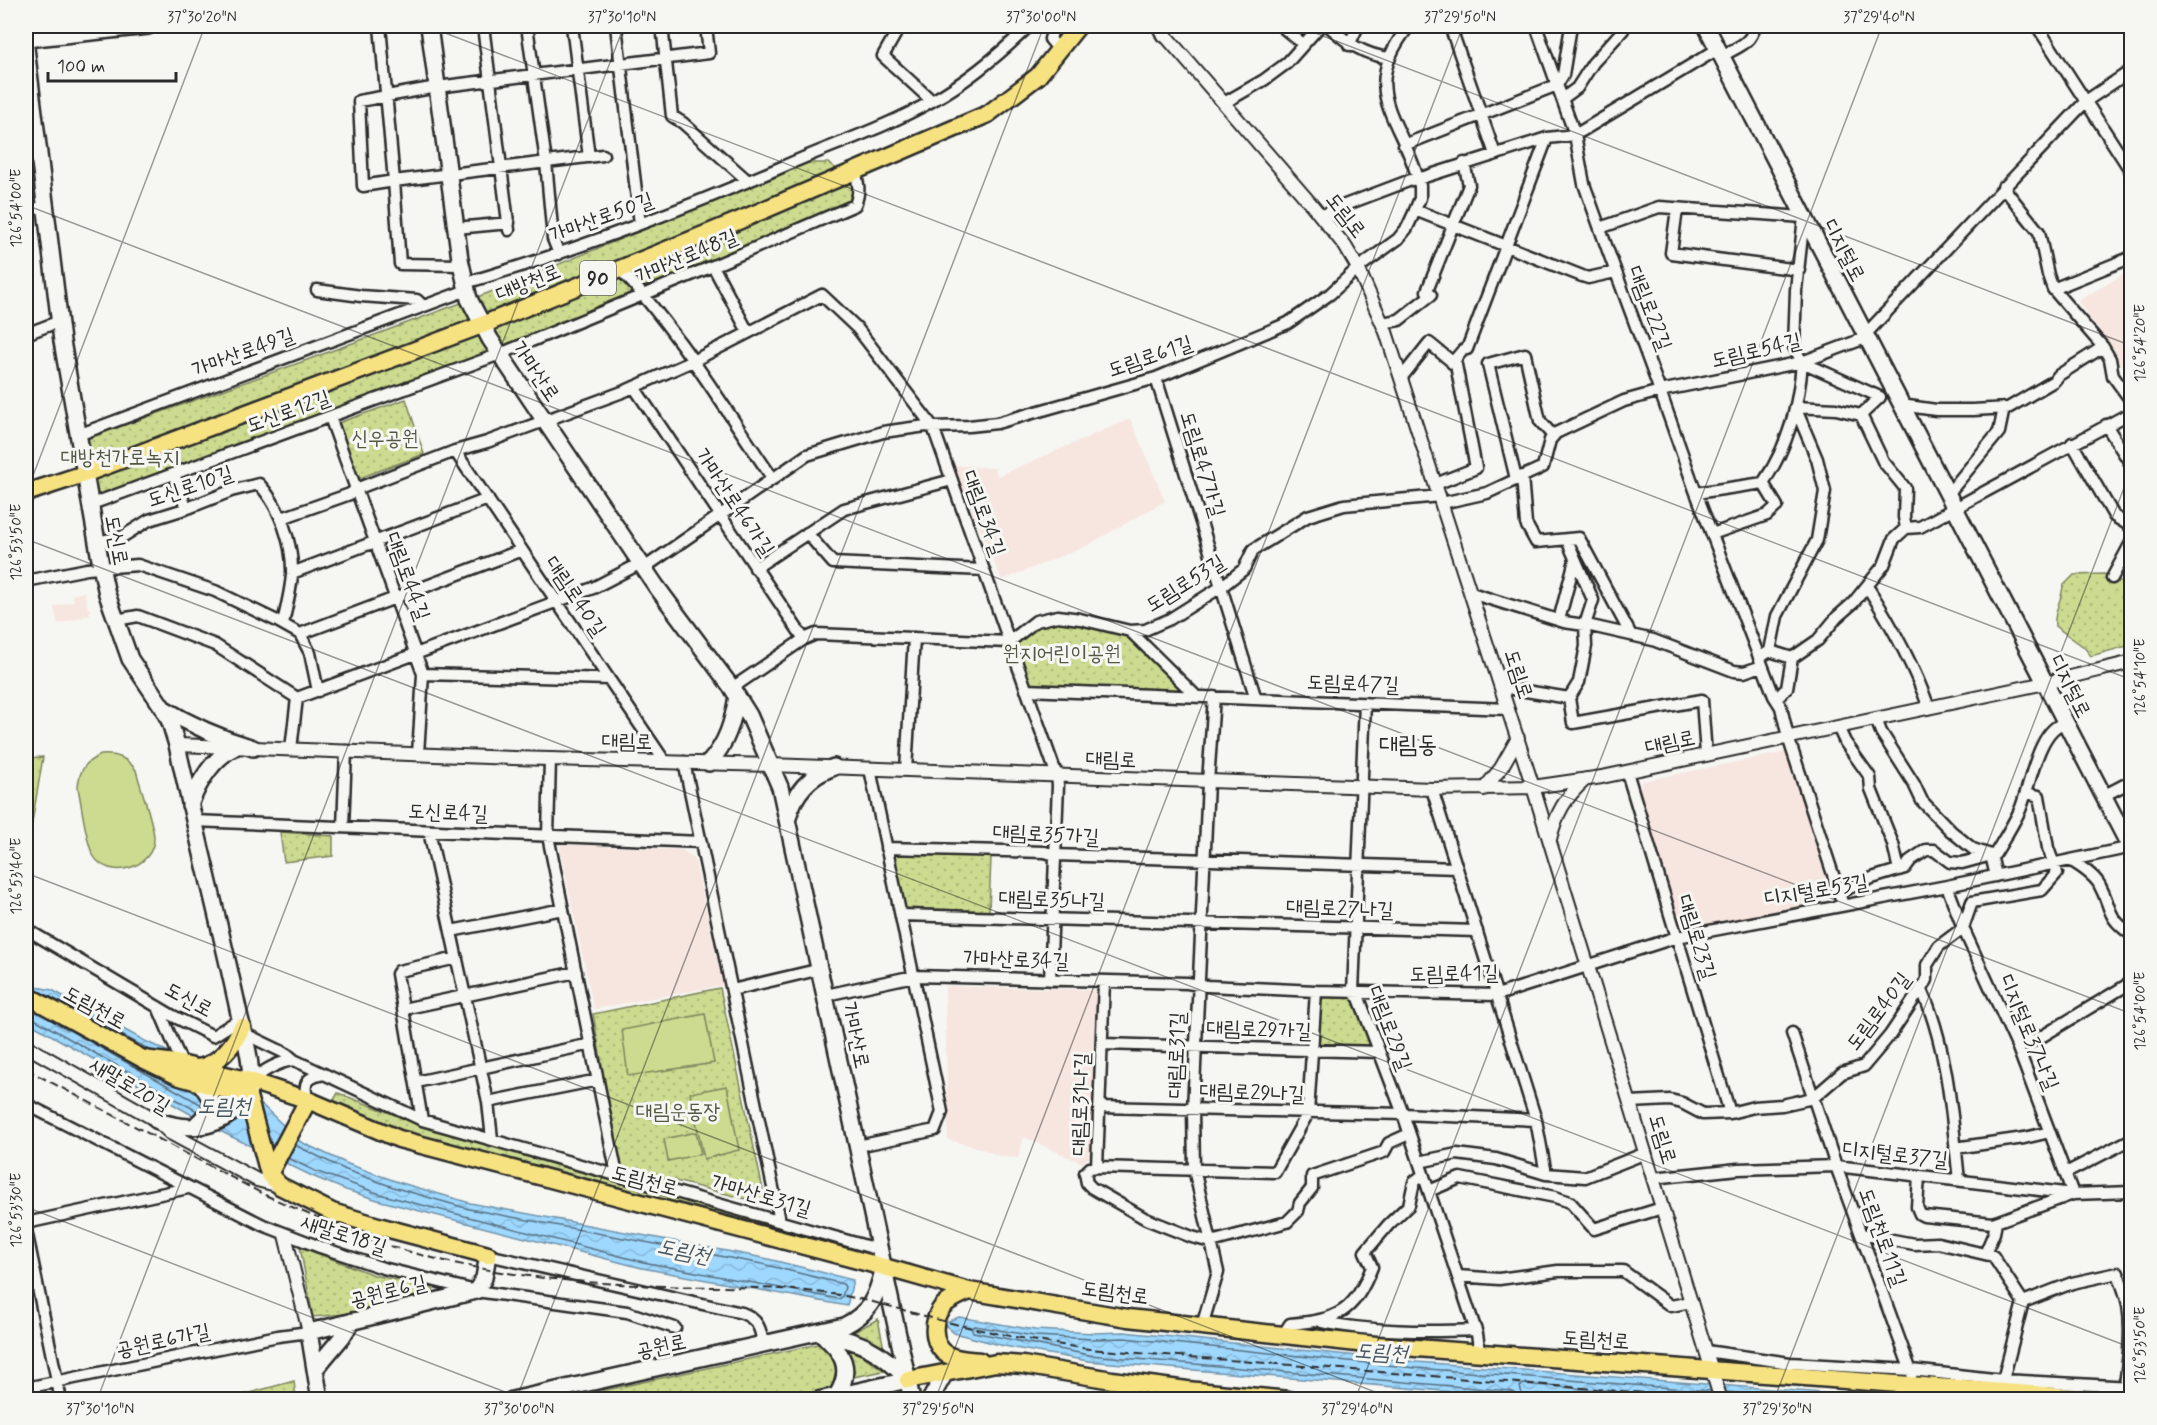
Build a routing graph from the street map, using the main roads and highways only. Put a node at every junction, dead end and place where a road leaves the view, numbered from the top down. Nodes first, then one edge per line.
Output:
1 (148, 26) edge
2 (429, 26) edge
3 (1078, 26) edge
4 (1706, 26) edge
5 (26, 39) edge
6 (26, 48) edge
7 (30, 116) edge
8 (482, 325) junction
9 (84, 474) junction
10 (26, 494) edge
11 (735, 692) junction
12 (163, 708) junction
13 (235, 747) road end
14 (253, 748) road end
15 (709, 763) road end
16 (834, 767) road end
17 (190, 805) junction
18 (788, 821) junction
19 (2131, 849) edge
20 (26, 995) edge
21 (242, 1027) junction
22 (143, 1059) junction
23 (193, 1072) junction
24 (249, 1088) junction
25 (308, 1100) junction
26 (156, 1120) road end
27 (189, 1127) junction
28 (275, 1180) junction
29 (488, 1255) joint
30 (884, 1267) junction
31 (969, 1291) junction
32 (352, 1321) junction
33 (819, 1333) junction
34 (996, 1363) junction
35 (316, 1368) junction
36 (945, 1373) junction
37 (908, 1380) junction
38 (859, 1390) junction
39 (837, 1395) junction
40 (320, 1400) edge
41 (512, 1400) edge
42 (818, 1400) edge
43 (887, 1400) edge
44 (912, 1400) edge
45 (930, 1400) edge
46 (1288, 1400) edge
47 (2110, 1400) edge

1 - 5 main road
2 - 8 main road, 가마산로
3 - 8 main road, 대방천로 / 90
4 - 19 main road, 디지털로
6 - 7 main road, 도신로
7 - 9 main road, 도신로
8 - 9 main road, 대방천로 / 90
8 - 11 main road, 가마산로
9 - 10 main road, 대방천로 / 90
9 - 12 main road, 도신로
11 - 15 main road
11 - 18 main road, 가마산로
12 - 14 main road
12 - 17 main road, 도신로
13 - 17 main road
16 - 18 main road
17 - 21 main road, 도신로
18 - 30 main road, 가마산로
20 - 22 main road, 도림천로
21 - 23 main road
21 - 24 main road, 도신로
22 - 23 main road, 도림천로
22 - 23 main road, 도림천로
23 - 24 main road, 도림천로
23 - 27 main road
24 - 25 main road, 도림천로
24 - 27 main road
24 - 28 main road
25 - 28 main road
25 - 30 main road, 도림천로
26 - 27 main road
28 - 29 main road
29 - 32 main road, 공원로6길
30 - 31 main road, 도림천로
30 - 33 main road, 공원로
30 - 37 main road, 가마산로
31 - 34 main road
31 - 47 main road, 도림천로
32 - 35 main road
32 - 35 main road, 공원로6길
33 - 37 main road
33 - 39 main road
33 - 41 main road, 공원로
34 - 36 main road
34 - 46 main road
35 - 40 main road
36 - 37 main road
36 - 45 main road
37 - 38 main road
37 - 44 main road, 가마산로
38 - 39 main road
38 - 43 main road
39 - 42 main road

